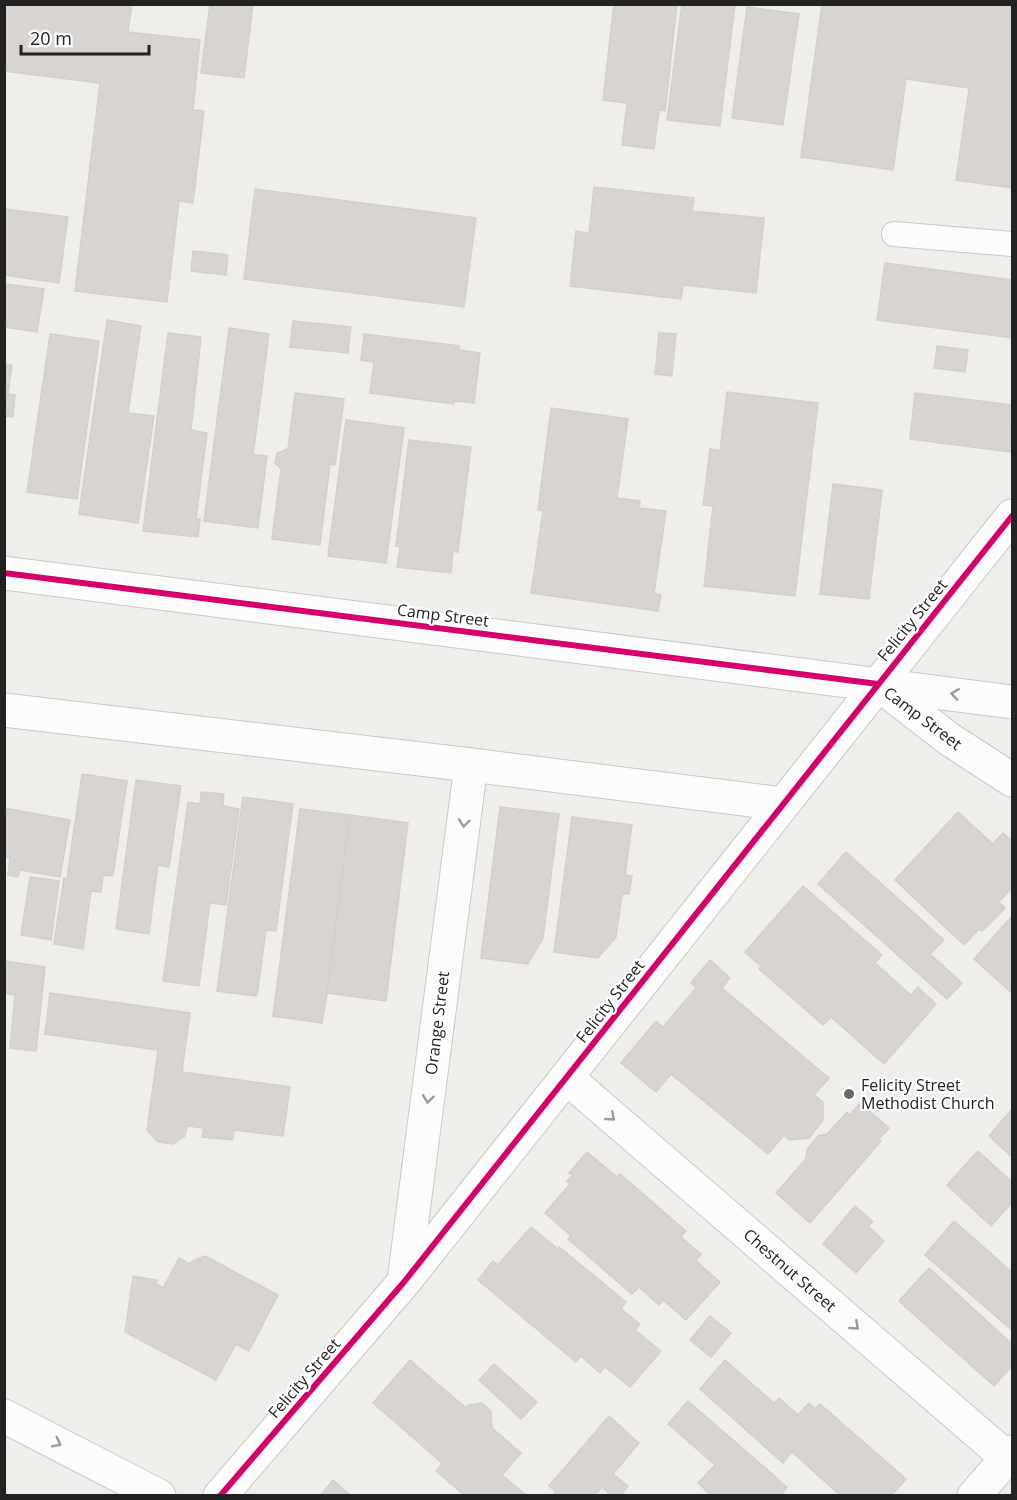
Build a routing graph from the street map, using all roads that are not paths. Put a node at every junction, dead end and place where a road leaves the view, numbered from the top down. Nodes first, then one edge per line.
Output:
1 (894, 234) dead end
2 (1012, 244) edge
3 (1012, 516) edge
4 (4, 573) edge
5 (878, 684) junction
6 (1012, 702) edge
7 (4, 710) edge
8 (471, 765) junction
9 (1012, 780) edge
10 (783, 804) junction
11 (567, 1078) junction
12 (404, 1282) junction
13 (4, 1416) edge
14 (1011, 1457) edge
15 (159, 1496) edge
16 (220, 1496) edge
17 (974, 1496) edge

1 - 2 lane
3 - 5 street, Felicity Street
4 - 5 street, Camp Street
6 -> 5 street
5 - 9 street, Camp Street
5 - 10 street, Felicity Street
7 - 8 street
8 - 10 street
8 -> 12 street, Orange Street
10 - 11 street, Felicity Street
11 - 12 street, Felicity Street
11 -> 14 street, Chestnut Street
12 - 16 street, Felicity Street
13 -> 15 street
14 - 17 street

